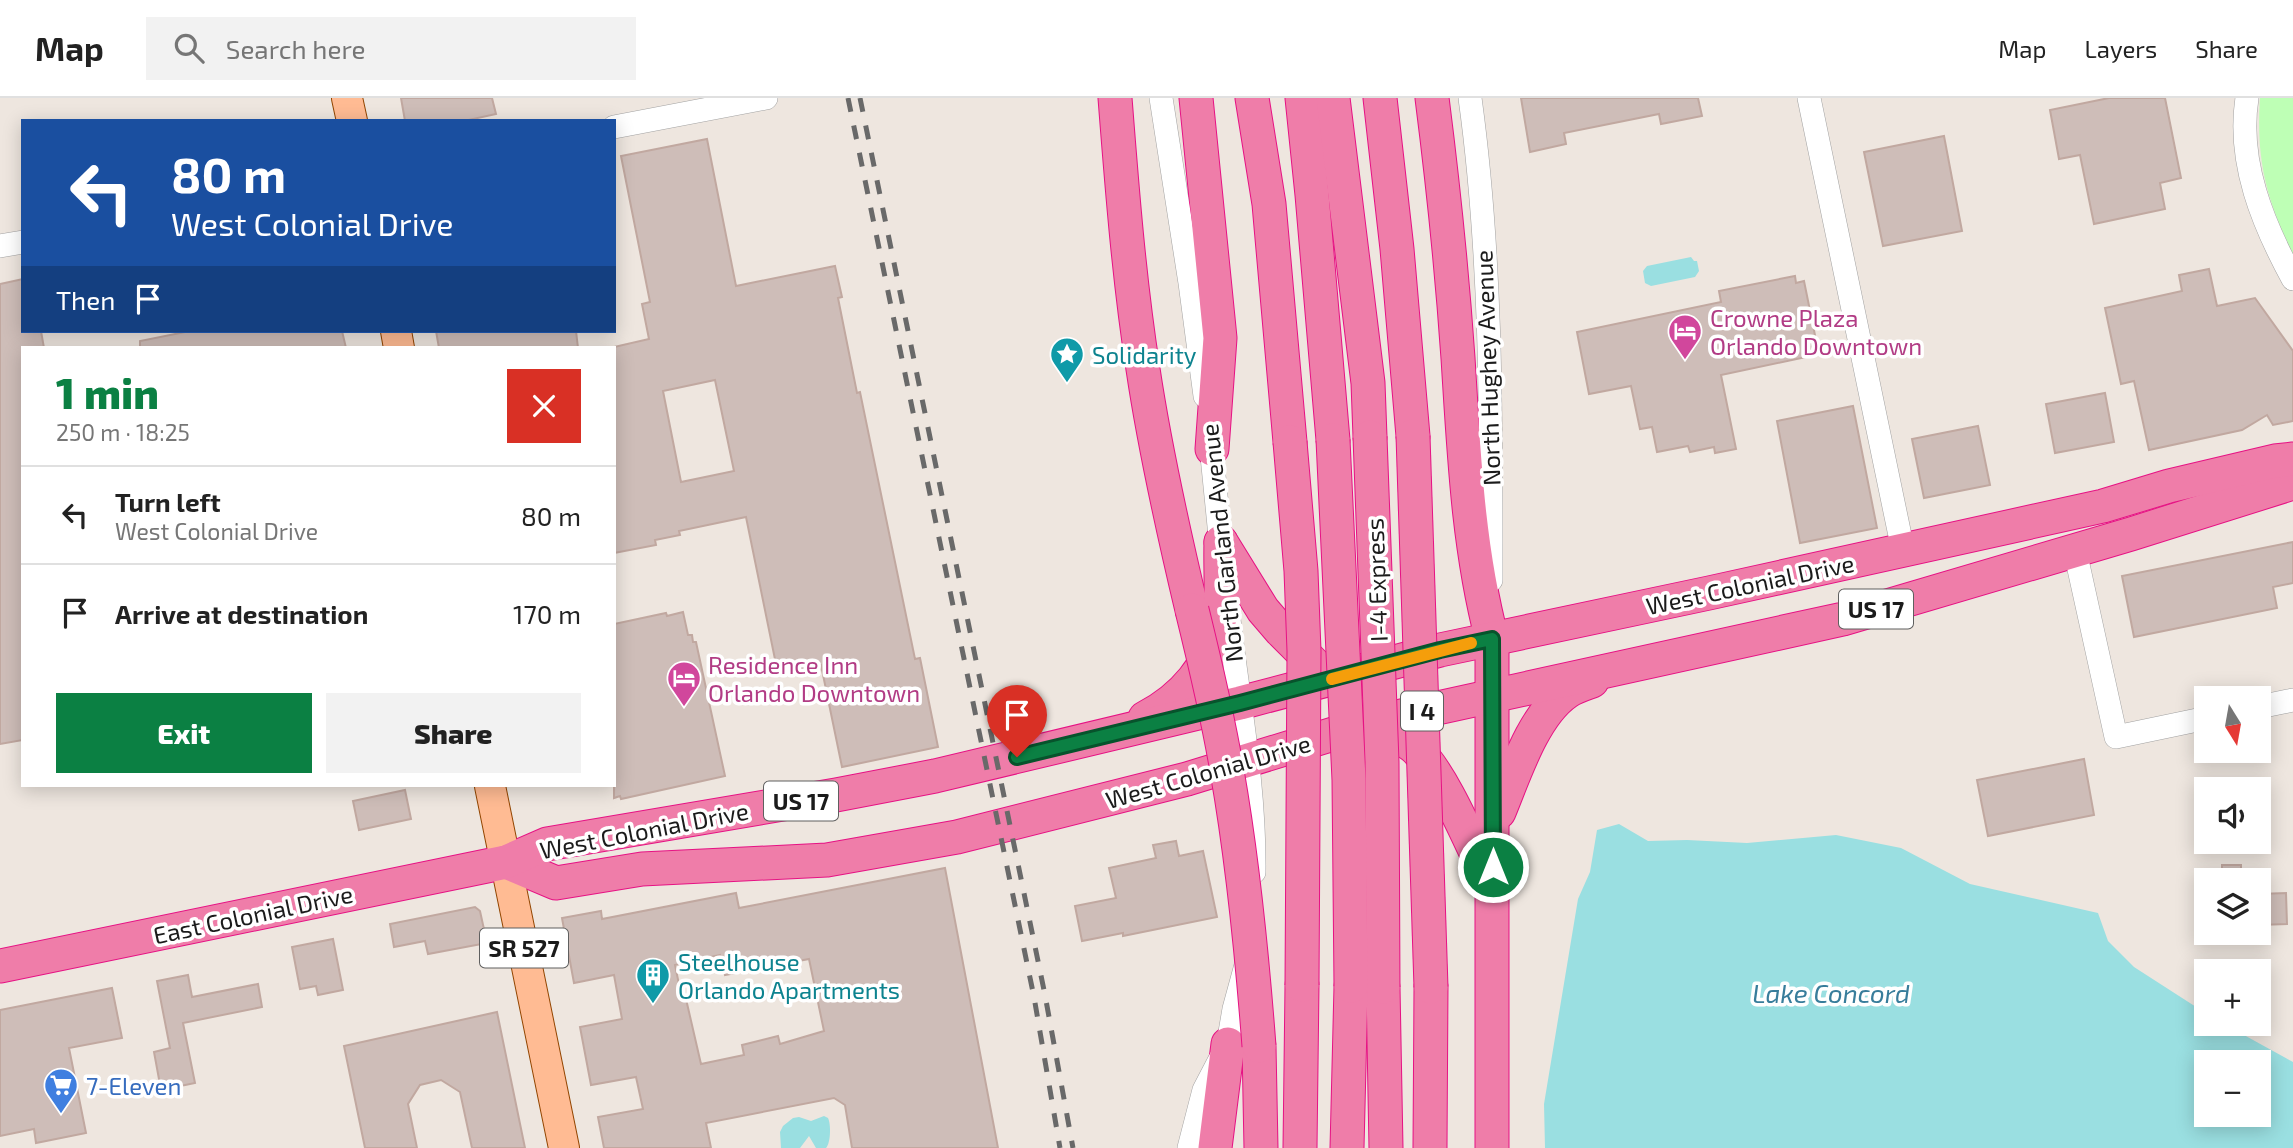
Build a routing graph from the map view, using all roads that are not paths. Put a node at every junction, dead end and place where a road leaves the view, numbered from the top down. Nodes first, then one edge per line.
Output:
1 (347, 98) edge
2 (766, 98) edge
3 (1115, 98) edge
4 (1161, 98) edge
5 (1196, 98) edge
6 (1252, 98) edge
7 (1302, 98) edge
8 (1333, 98) edge
9 (1380, 98) edge
10 (1432, 98) edge
11 (1470, 98) edge
12 (1810, 98) edge
13 (2247, 98) edge
14 (352, 119) edge
15 (616, 128) edge
16 (21, 242) edge
17 (0, 246) edge
18 (2293, 279) edge
19 (1212, 449) junction
20 (2293, 459) edge
21 (2293, 482) edge
22 (1221, 542) junction
23 (1903, 550) junction
24 (2075, 551) junction
25 (1492, 639) junction
26 (1622, 667) junction
27 (1329, 680) junction
28 (1493, 694) junction
29 (2293, 700) edge
30 (1240, 703) junction
31 (2272, 704) edge
32 (1380, 720) junction
33 (2194, 721) edge
34 (1098, 738) junction
35 (1248, 761) junction
36 (490, 787) edge
37 (1493, 827) junction
38 (506, 862) junction
39 (1492, 887) junction
40 (0, 966) edge
41 (1367, 986) junction
42 (1243, 1045) junction
43 (565, 1148) edge
44 (1189, 1148) edge
45 (1215, 1148) edge
46 (1261, 1148) edge
47 (1300, 1148) edge
48 (1347, 1148) edge
49 (1386, 1148) edge
50 (1430, 1148) edge
51 (1492, 1148) edge

1 - 14 main road
2 - 15 street
3 - 42 highway, bridge
4 - 19 street, North Garland Avenue
5 - 19 highway
6 - 47 highway, bridge
7 - 41 highway, I-4 Express, bridge
8 - 41 highway, I-4 Express, bridge
9 - 50 highway, I 4, bridge
10 - 25 highway
11 - 25 street, North Hughey Avenue
12 - 23 street
13 - 18 street
16 - 17 street
19 - 22 street, North Garland Avenue
20 - 23 highway, West Colonial Drive / US 17
21 - 24 highway, West Colonial Drive / US 17
22 - 27 highway
22 - 30 street, North Garland Avenue
22 - 34 highway
23 - 25 highway, West Colonial Drive / US 17
24 - 26 highway, West Colonial Drive / US 17
24 - 33 street
25 - 27 highway, West Colonial Drive / US 17
25 - 28 highway
26 - 28 highway, West Colonial Drive / US 17
26 - 37 highway
27 - 30 highway, West Colonial Drive / US 17
27 - 32 highway
28 - 32 highway, West Colonial Drive / US 17
28 - 37 highway
29 - 31 street
30 - 32 highway
30 - 34 highway, West Colonial Drive / US 17
30 - 35 street, North Garland Avenue
32 - 35 highway, West Colonial Drive / US 17
32 - 39 highway
34 - 38 highway, West Colonial Drive / US 17
35 - 38 highway, West Colonial Drive / US 17
35 - 42 street, North Garland Avenue
36 - 38 main road, SR 527
37 - 39 highway
38 - 40 highway, East Colonial Drive / US 17
38 - 43 main road, SR 527
39 - 51 highway
41 - 48 highway, I-4 Express
41 - 49 highway, I-4 Express
42 - 44 street, North Garland Avenue
42 - 45 highway
42 - 46 highway

